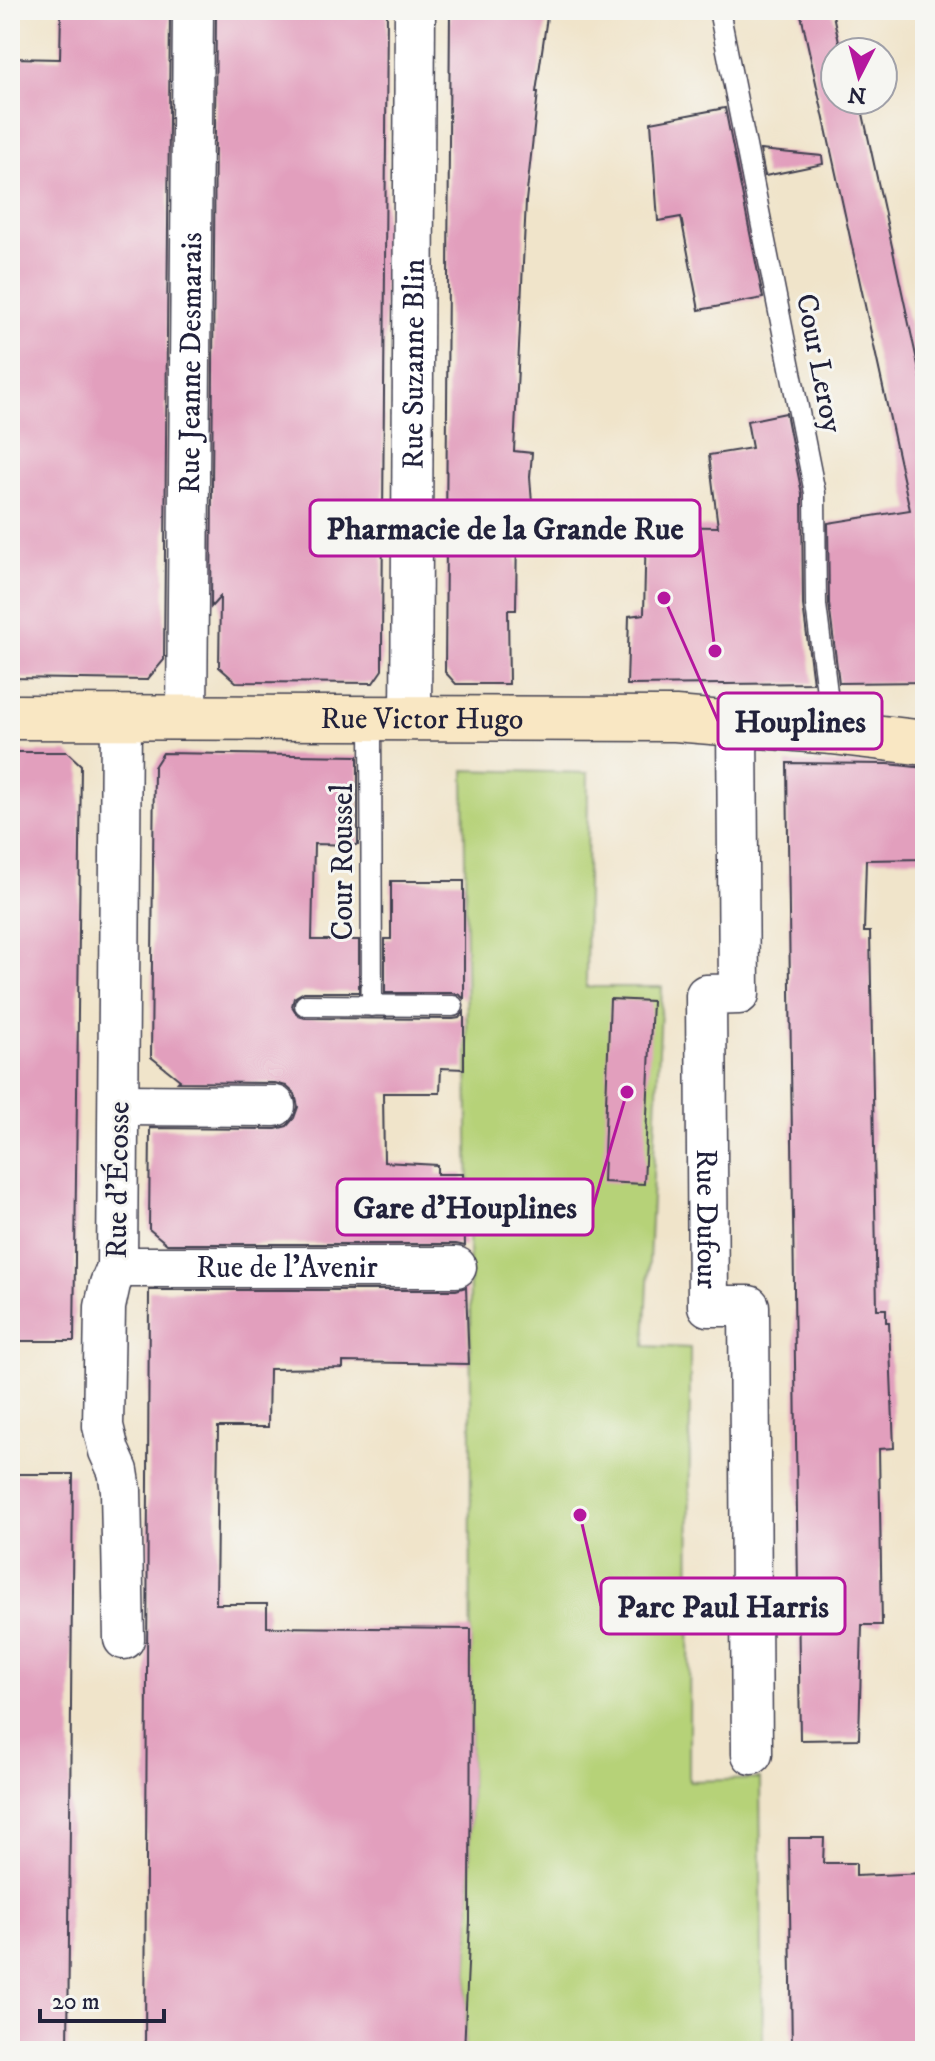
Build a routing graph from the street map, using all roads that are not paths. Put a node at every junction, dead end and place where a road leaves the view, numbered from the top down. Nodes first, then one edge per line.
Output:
1 (193, 10) edge
2 (415, 10) edge
3 (719, 10) edge
4 (925, 715) edge
5 (10, 717) edge
6 (187, 717) junction
7 (121, 718) junction
8 (391, 718) junction
9 (737, 725) junction
10 (832, 732) junction
11 (925, 743) edge
12 (305, 1005) dead end
13 (372, 1006) junction
14 (453, 1006) dead end
15 (119, 1105) junction
16 (275, 1106) dead end
17 (117, 1267) junction
18 (456, 1267) dead end
19 (124, 1639) dead end
20 (752, 1754) dead end

1 - 6 street, Rue Jeanne Desmarais
2 - 8 street, Rue Suzanne Blin
3 - 10 lane, Cour Leroy
4 - 10 main road, Rue Victor Hugo
5 - 7 main road, Rue Victor Hugo
6 - 7 main road, Rue Victor Hugo
6 - 8 main road, Rue Victor Hugo
7 - 15 street, Rue d'Écosse
8 - 9 main road, Rue Victor Hugo
8 - 13 lane, Cour Roussel
9 - 10 main road, Rue Victor Hugo
9 - 20 street, Rue Dufour
10 - 11 main road, Rue Victor Hugo
12 - 13 lane
13 - 14 lane
15 - 16 street
15 - 17 street, Rue d'Écosse
17 - 18 street, Rue de l'Avenir
17 - 19 street, Rue d'Écosse

